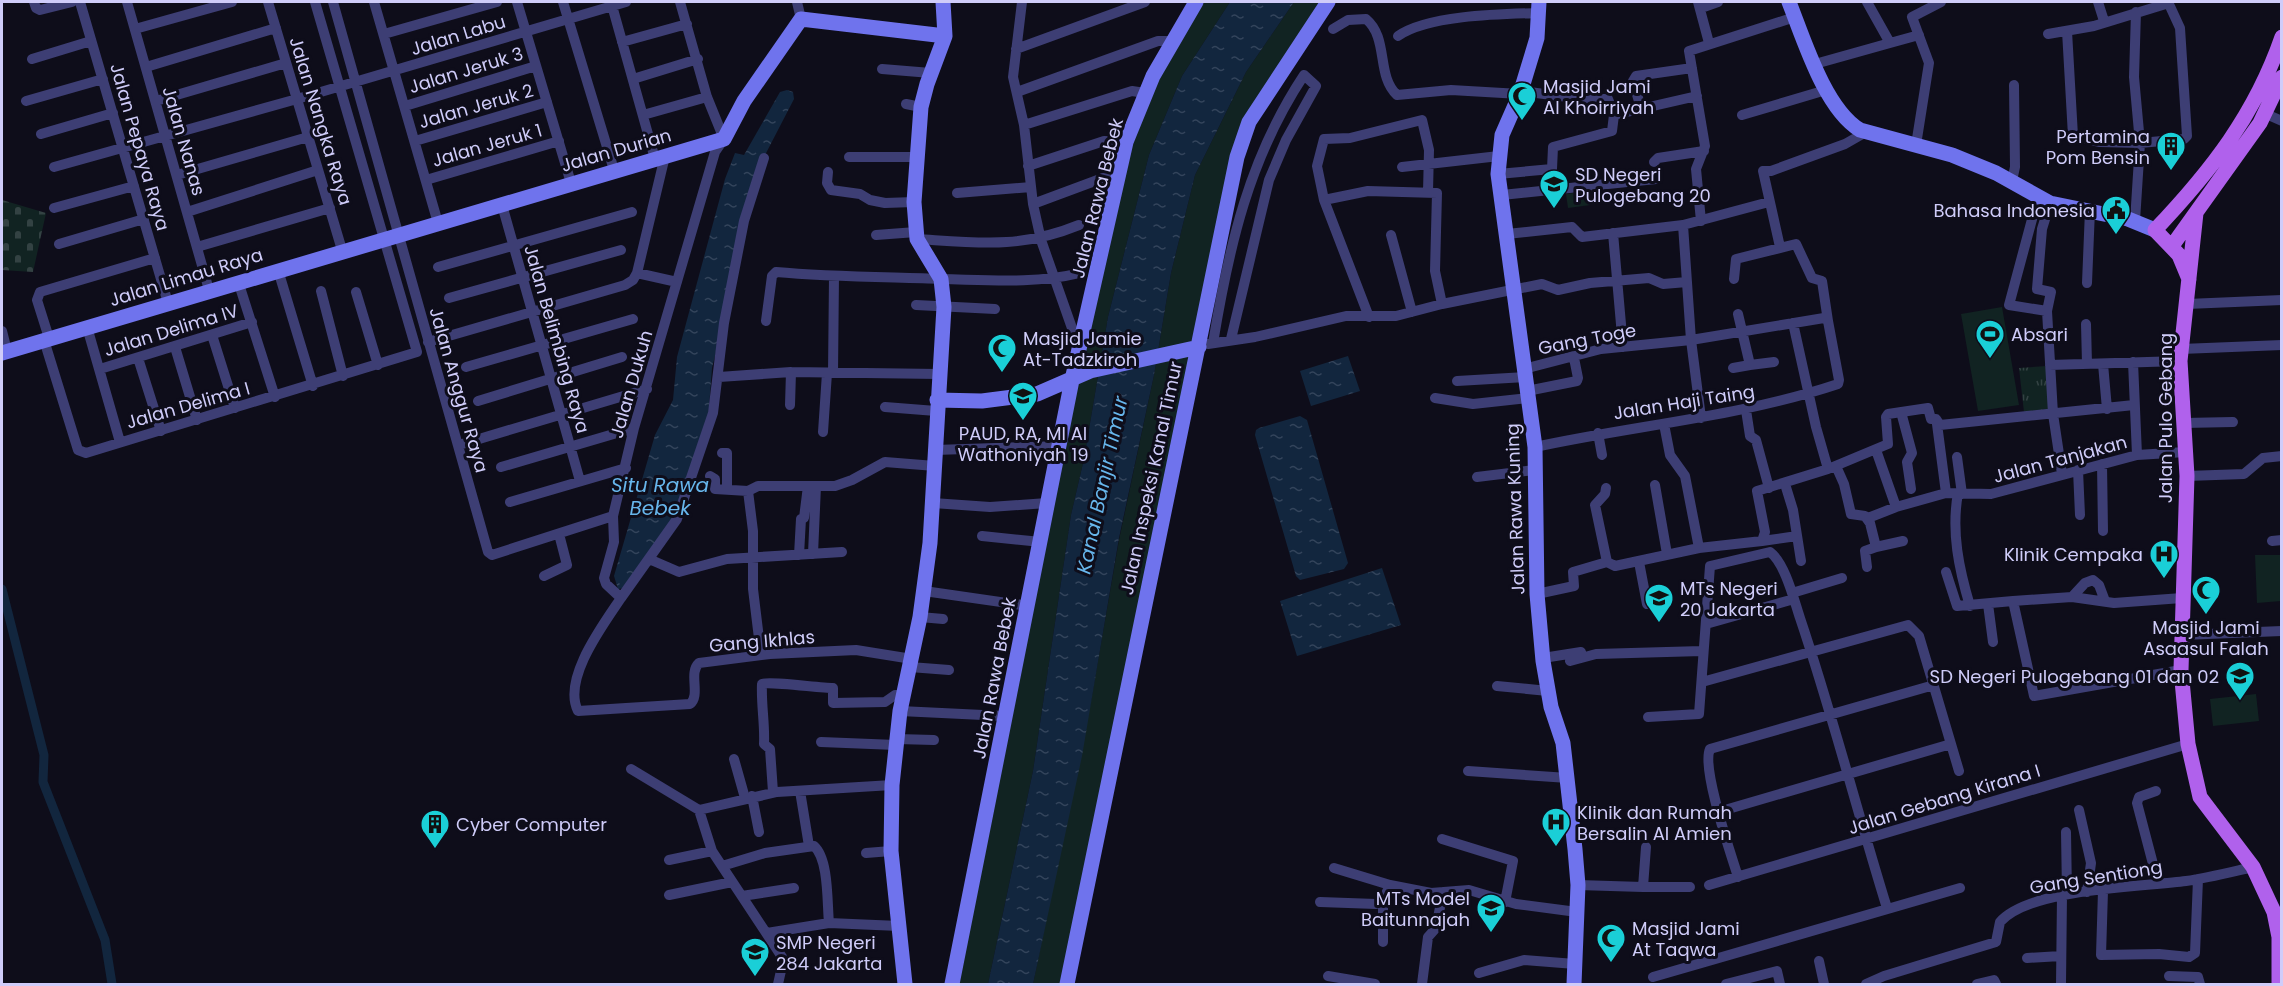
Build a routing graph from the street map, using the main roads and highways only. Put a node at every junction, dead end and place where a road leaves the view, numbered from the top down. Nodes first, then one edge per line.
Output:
1 (2282, 37) edge
2 (2275, 81) edge
3 (2196, 213) junction
4 (2172, 246) junction
5 (2190, 283) junction
6 (2280, 937) edge
7 (2278, 984) edge

1 - 2 main road
2 - 3 main road
2 - 4 main road, Jalan Pulo Gebang
3 - 4 main road
3 - 5 main road
4 - 5 main road, Jalan Pulo Gebang
5 - 6 main road, Jalan Pulo Gebang
6 - 7 main road, Jalan Pulo Gebang

